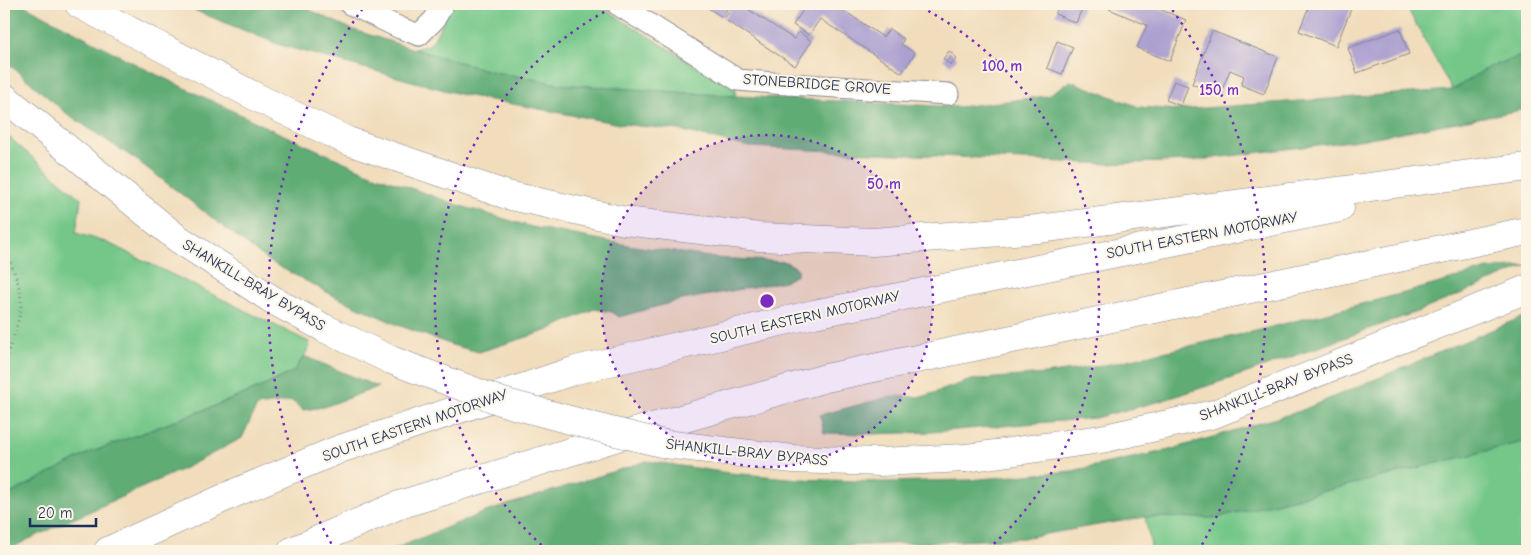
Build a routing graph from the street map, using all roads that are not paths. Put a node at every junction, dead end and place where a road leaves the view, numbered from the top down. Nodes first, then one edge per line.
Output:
1 (79, 4) edge
2 (350, 4) edge
3 (443, 4) edge
4 (617, 4) edge
5 (948, 94) dead end
6 (4, 96) edge
7 (1527, 169) edge
8 (1527, 231) edge
9 (1527, 289) edge
10 (108, 551) edge
11 (292, 551) edge

1 - 7 highway
2 - 3 street
4 - 5 street, STONEBRIDGE GROVE
6 - 9 highway, SHANKILL-BRAY BYPASS, bridge
7 - 10 highway, SOUTH EASTERN MOTORWAY
8 - 11 highway

